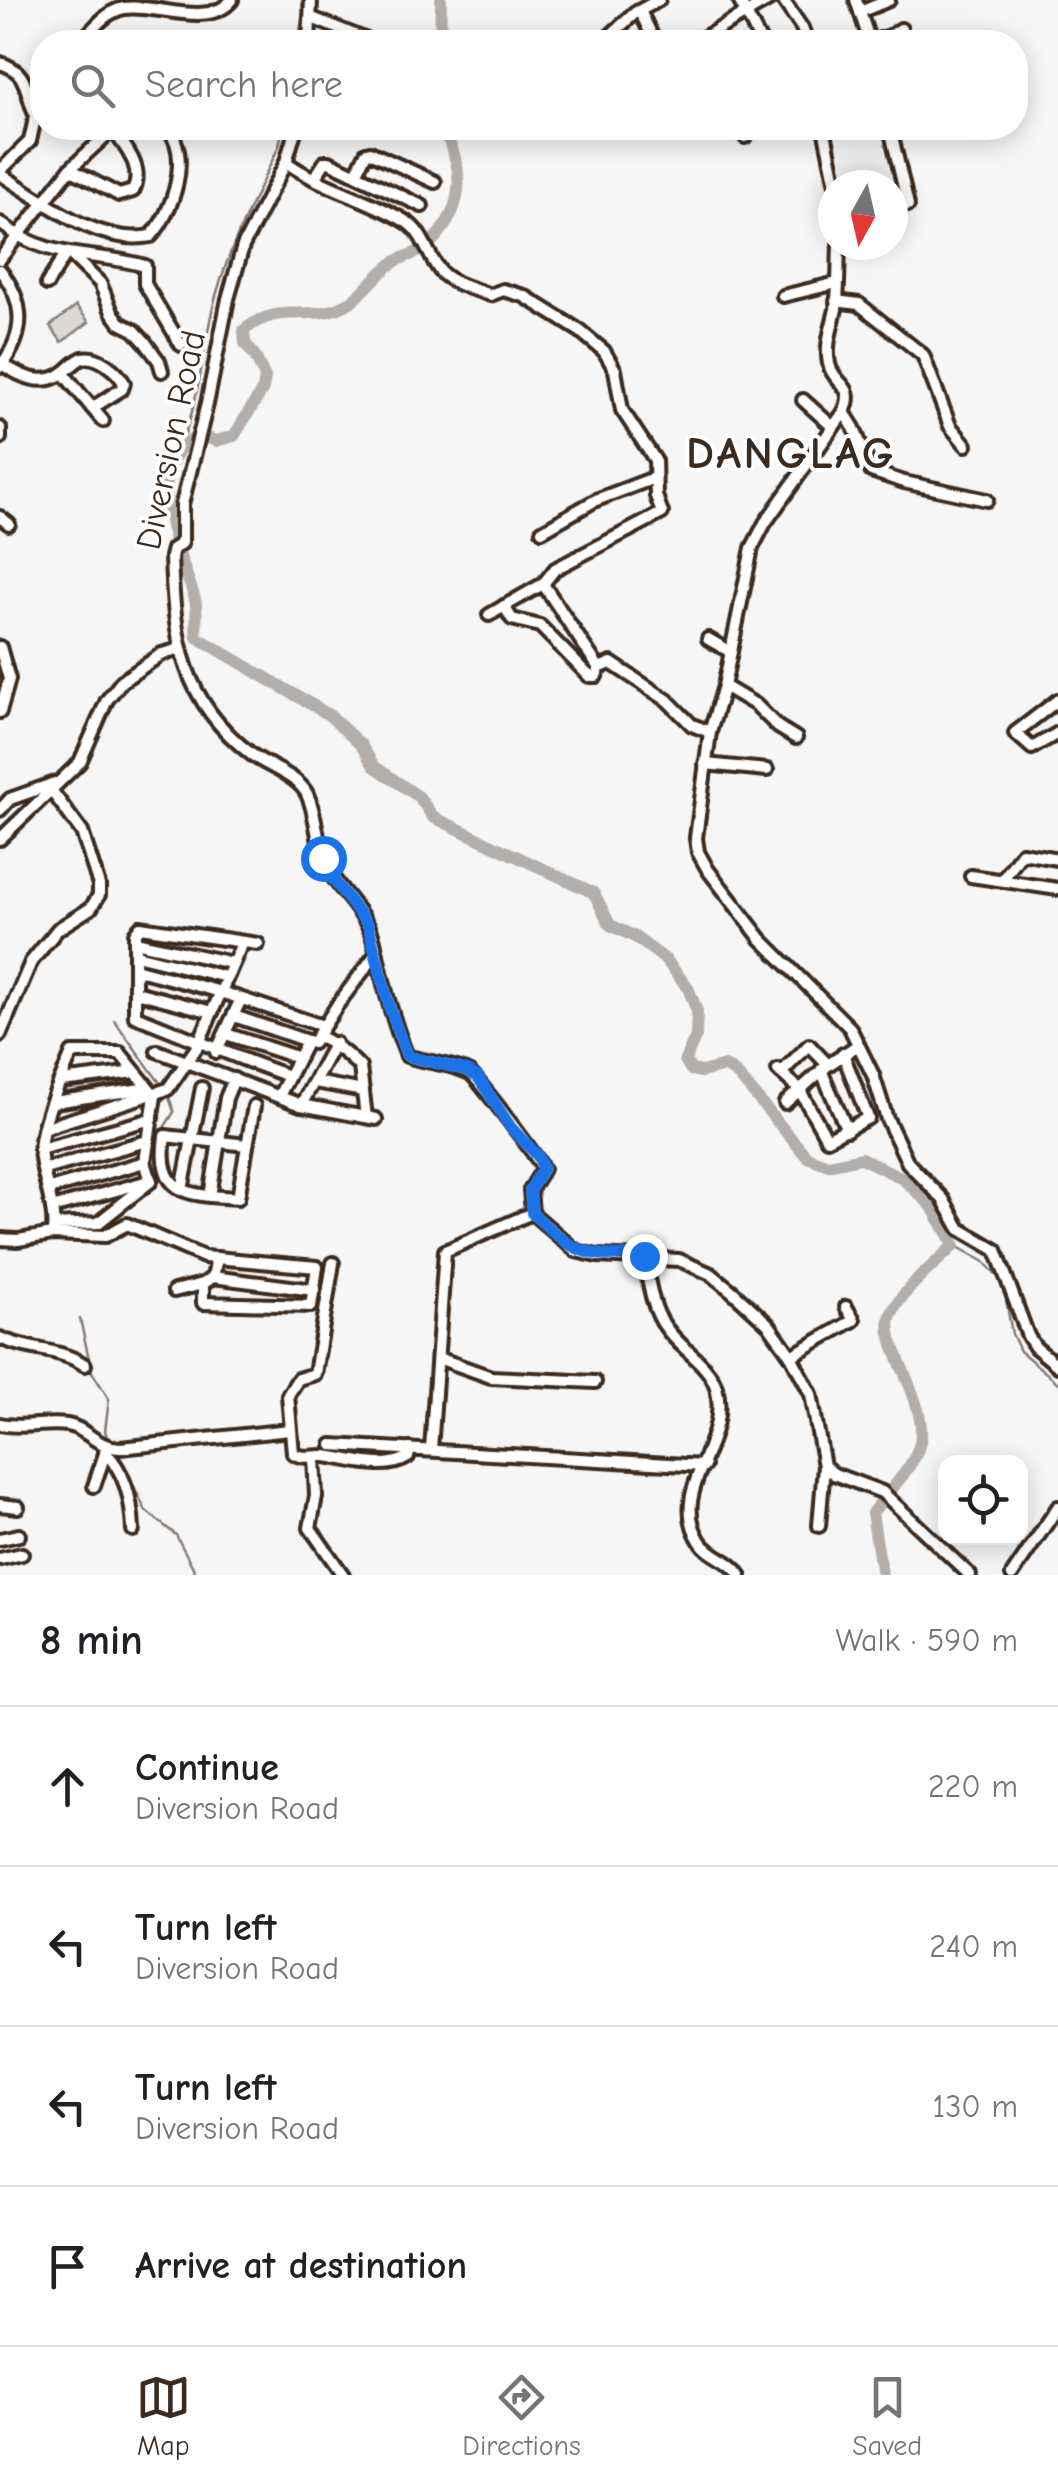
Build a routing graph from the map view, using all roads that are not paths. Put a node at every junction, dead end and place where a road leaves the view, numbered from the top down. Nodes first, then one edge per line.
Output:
1 (232, 0) edge
2 (311, 0) edge
3 (660, 0) edge
4 (739, 0) edge
5 (769, 0) edge
6 (783, 0) edge
7 (889, 0) edge
8 (858, 6) edge
9 (640, 10) junction
10 (746, 12) junction
11 (312, 18) junction
12 (93, 30) edge
13 (310, 30) edge
14 (342, 30) edge
15 (617, 30) edge
16 (650, 30) edge
17 (716, 30) edge
18 (756, 30) edge
19 (803, 30) edge
20 (866, 30) edge
21 (0, 63) edge
22 (30, 94) edge
23 (30, 140) edge
24 (100, 140) edge
25 (121, 140) edge
26 (174, 140) edge
27 (292, 140) edge
28 (827, 140) edge
29 (893, 140) edge
30 (286, 162) junction
31 (70, 169) junction
32 (833, 170) edge
33 (900, 170) edge
34 (0, 172) edge
35 (356, 174) junction
36 (314, 179) junction
37 (436, 182) dead end
38 (46, 202) junction
39 (422, 206) dead end
40 (0, 222) edge
41 (19, 235) junction
42 (68, 255) junction
43 (0, 259) edge
44 (839, 260) edge
45 (0, 270) edge
46 (47, 284) dead end
47 (838, 284) junction
48 (783, 296) dead end
49 (836, 301) junction
50 (181, 345) dead end
51 (1, 366) edge
52 (162, 370) dead end
53 (64, 373) junction
54 (803, 400) dead end
55 (92, 408) junction
56 (839, 419) junction
57 (103, 421) dead end
58 (0, 428) edge
59 (0, 438) edge
60 (966, 444) dead end
61 (654, 478) junction
62 (988, 500) dead end
63 (542, 531) dead end
64 (543, 584) junction
65 (504, 606) junction
66 (562, 612) junction
67 (488, 615) dead end
68 (512, 619) junction
69 (540, 626) junction
70 (502, 630) dead end
71 (708, 639) dead end
72 (0, 647) edge
73 (180, 649) junction
74 (729, 651) junction
75 (599, 668) junction
76 (724, 686) junction
77 (1058, 700) edge
78 (1, 704) edge
79 (710, 732) junction
80 (1058, 732) edge
81 (796, 738) dead end
82 (704, 764) junction
83 (767, 770) dead end
84 (60, 781) junction
85 (51, 790) junction
86 (0, 810) edge
87 (0, 839) edge
88 (1058, 859) edge
89 (972, 876) dead end
90 (1003, 880) junction
91 (1058, 889) edge
92 (135, 942) junction
93 (242, 943) junction
94 (258, 944) dead end
95 (376, 954) junction
96 (136, 955) junction
97 (232, 963) junction
98 (135, 969) junction
99 (226, 977) junction
100 (136, 992) junction
101 (221, 992) junction
102 (240, 999) junction
103 (212, 1012) junction
104 (234, 1016) junction
105 (226, 1034) junction
106 (316, 1034) junction
107 (0, 1035) edge
108 (200, 1041) junction
109 (335, 1043) junction
110 (858, 1046) junction
111 (157, 1050) dead end
112 (216, 1052) junction
113 (843, 1054) junction
114 (298, 1058) junction
115 (188, 1062) junction
116 (824, 1068) junction
117 (135, 1072) junction
118 (290, 1076) junction
119 (234, 1079) junction
120 (60, 1082) junction
121 (315, 1082) junction
122 (202, 1088) dead end
123 (799, 1090) junction
124 (158, 1091) junction
125 (363, 1091) junction
126 (279, 1096) junction
127 (54, 1102) junction
128 (784, 1102) dead end
129 (301, 1105) junction
130 (254, 1106) dead end
131 (152, 1119) junction
132 (44, 1128) junction
133 (846, 1130) junction
134 (192, 1138) junction
135 (147, 1141) junction
136 (219, 1142) junction
137 (247, 1145) junction
138 (40, 1149) junction
139 (145, 1162) junction
140 (44, 1170) junction
141 (151, 1181) junction
142 (50, 1190) junction
143 (182, 1190) junction
144 (210, 1196) junction
145 (52, 1208) junction
146 (532, 1213) junction
147 (54, 1230) junction
148 (0, 1239) edge
149 (644, 1256) junction
150 (217, 1258) junction
151 (333, 1262) dead end
152 (214, 1276) junction
153 (203, 1284) junction
154 (314, 1288) junction
155 (328, 1288) junction
156 (174, 1291) dead end
157 (846, 1307) dead end
158 (0, 1338) edge
159 (791, 1356) junction
160 (438, 1358) junction
161 (85, 1365) dead end
162 (1058, 1366) edge
163 (595, 1382) dead end
164 (0, 1424) edge
165 (290, 1430) junction
166 (332, 1445) dead end
167 (106, 1449) junction
168 (410, 1449) junction
169 (431, 1450) junction
170 (314, 1456) junction
171 (704, 1466) junction
172 (824, 1466) junction
173 (94, 1486) dead end
174 (0, 1504) edge
175 (18, 1507) dead end
176 (1058, 1508) edge
177 (819, 1526) dead end
178 (133, 1530) dead end
179 (19, 1535) dead end
180 (0, 1539) edge
181 (22, 1554) dead end
182 (0, 1559) edge
183 (344, 1575) edge
184 (740, 1575) edge
185 (970, 1575) edge
186 (1012, 1575) edge

1 - 12 street
2 - 11 street
3 - 9 street
4 - 10 street
5 - 10 street
6 - 19 street
7 - 8 street
8 - 20 street
9 - 15 street
9 - 16 street
10 - 17 street
10 - 18 street
11 - 13 street
11 - 14 street
21 - 22 street
23 - 34 street
24 - 31 street
25 - 31 street
26 - 38 street
27 - 30 street, Diversion Road
28 - 32 street
29 - 33 street
30 - 36 street
30 - 73 street, Diversion Road
31 - 38 street
34 - 38 street
35 - 36 street
35 - 37 street
35 - 39 street
36 - 61 street
38 - 41 street
40 - 41 street
41 - 42 street
41 - 43 street
42 - 46 street
42 - 50 street
42 - 52 street
44 - 47 street
45 - 51 street
47 - 48 street
47 - 49 street
49 - 56 street
49 - 60 street
51 - 53 street
53 - 55 street
53 - 55 street
54 - 56 street
55 - 57 street
56 - 62 street
56 - 74 street
58 - 59 street
61 - 63 street
61 - 64 street
64 - 65 street
64 - 66 street
65 - 67 street
65 - 68 street
66 - 69 street
66 - 75 street
68 - 69 street
68 - 70 street
69 - 75 street
71 - 74 street
72 - 78 street
73 - 84 street
73 - 95 street, Diversion Road
74 - 76 street
75 - 79 street
76 - 79 street
76 - 81 street
77 - 80 street
79 - 82 street
82 - 83 street
82 - 110 street
84 - 85 street
84 - 86 street
85 - 87 street
85 - 107 street
88 - 90 street
89 - 90 street
90 - 91 street
92 - 93 street
92 - 96 street
92 - 97 street
93 - 94 street
93 - 97 street
95 - 106 street
95 - 146 street, Diversion Road
96 - 98 street
96 - 99 street
97 - 99 street
98 - 100 street
98 - 101 street
99 - 101 street
100 - 103 street
100 - 108 street
101 - 102 street
101 - 103 street
102 - 104 street
102 - 106 street
103 - 108 street
104 - 105 street
104 - 106 street
105 - 112 street
105 - 114 street
106 - 109 street
106 - 114 street
108 - 112 street
108 - 115 street
109 - 121 street
109 - 125 street
110 - 113 street
110 - 162 street
111 - 115 street
112 - 118 street
113 - 116 street
113 - 133 street
114 - 118 street
115 - 119 street
115 - 124 street
116 - 123 street
116 - 123 street
116 - 133 street
117 - 120 street
117 - 120 street
117 - 124 street
118 - 126 street
119 - 126 street
119 - 136 street
120 - 127 street
121 - 125 street
121 - 129 street
122 - 134 street
123 - 128 street
123 - 133 street
124 - 127 street
124 - 131 street
124 - 132 street
125 - 129 street
126 - 129 street
127 - 132 street
130 - 137 street
131 - 135 street
131 - 138 street
132 - 138 street
134 - 136 street
134 - 143 street
134 - 143 street
135 - 139 street
135 - 140 street
136 - 137 street
136 - 144 street
137 - 144 street
138 - 140 street
139 - 141 street
139 - 142 street
140 - 142 street
141 - 145 street
141 - 147 street
142 - 145 street
143 - 144 street
145 - 147 street
146 - 149 street
146 - 160 street
147 - 148 street
147 - 150 street
149 - 159 street
149 - 171 street
150 - 152 street
150 - 154 street
151 - 155 street
152 - 153 street
152 - 154 street
153 - 154 street
153 - 156 street
154 - 155 street
155 - 165 street
157 - 159 street
158 - 161 street
159 - 172 street
160 - 163 street
160 - 169 street
164 - 167 street
165 - 167 street
165 - 170 street
166 - 168 street
167 - 173 street
167 - 178 street
168 - 169 street
168 - 170 street
169 - 171 street
170 - 183 street
171 - 184 street
172 - 177 street
172 - 185 street
174 - 175 street
176 - 186 street
179 - 180 street
181 - 182 street

